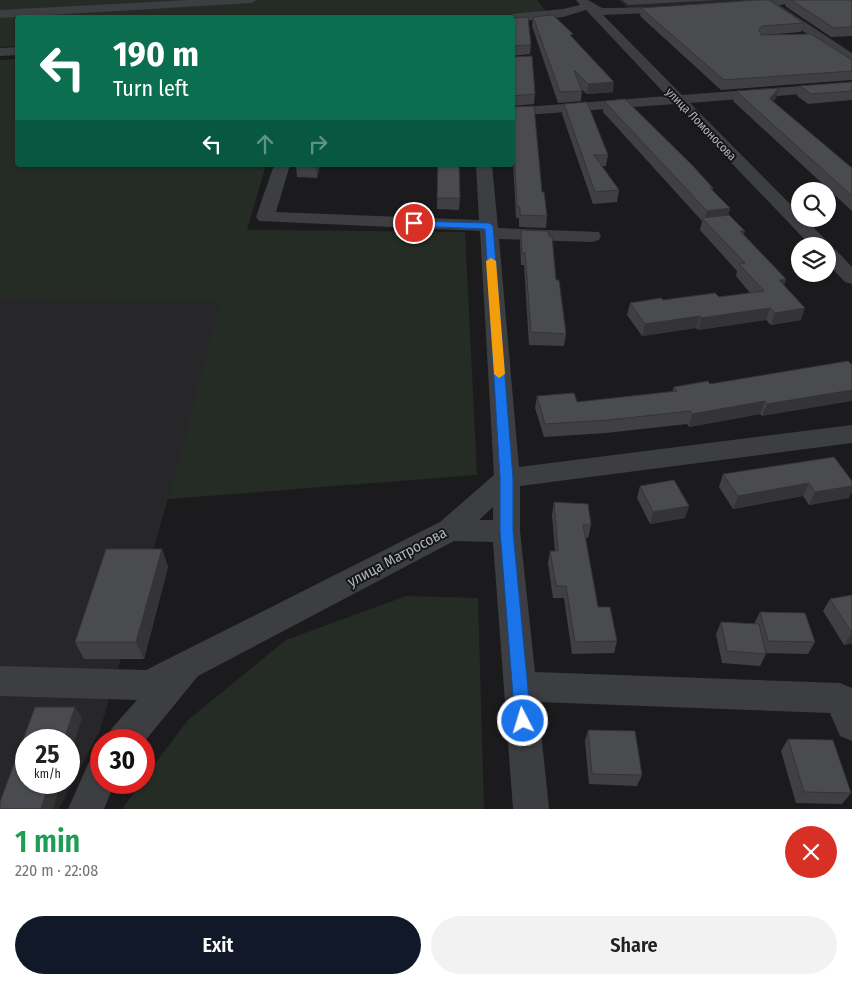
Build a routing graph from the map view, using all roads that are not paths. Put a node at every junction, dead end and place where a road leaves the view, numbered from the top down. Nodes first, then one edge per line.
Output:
1 (251, 0) edge
2 (800, 0) edge
3 (768, 2) junction
4 (585, 3) edge
5 (730, 5) edge
6 (683, 8) edge
7 (0, 14) edge
8 (515, 18) edge
9 (818, 36) junction
10 (800, 38) edge
11 (15, 51) edge
12 (0, 52) edge
13 (852, 59) edge
14 (852, 86) edge
15 (678, 100) junction
16 (515, 112) edge
17 (281, 167) edge
18 (484, 167) edge
19 (489, 230) junction
20 (592, 236) dead end
21 (812, 237) edge
22 (836, 261) edge
23 (852, 278) edge
24 (852, 434) edge
25 (507, 478) junction
26 (450, 530) junction
27 (506, 531) junction
28 (187, 666) junction
29 (0, 681) edge
30 (520, 686) junction
31 (852, 724) edge
32 (133, 729) edge
33 (92, 794) edge
34 (86, 809) edge
35 (531, 809) edge

1 - 7 street
2 - 3 street
3 - 5 street
3 - 9 street
4 - 6 street
4 - 8 street
4 - 15 street, улица Ломоносова
9 - 10 street
9 - 13 street
11 - 12 street
14 - 15 street
15 - 16 street
15 - 21 street, улица Ломоносова
17 - 19 street
18 - 19 street
19 - 20 street
19 - 25 street
22 - 23 street
24 - 25 street
25 - 26 street, улица Матросова
25 - 27 street
26 - 27 street
26 - 28 street, улица Матросова
27 - 30 street
28 - 29 street
28 - 32 street, улица Матросова
30 - 31 street
30 - 35 street
33 - 34 street

